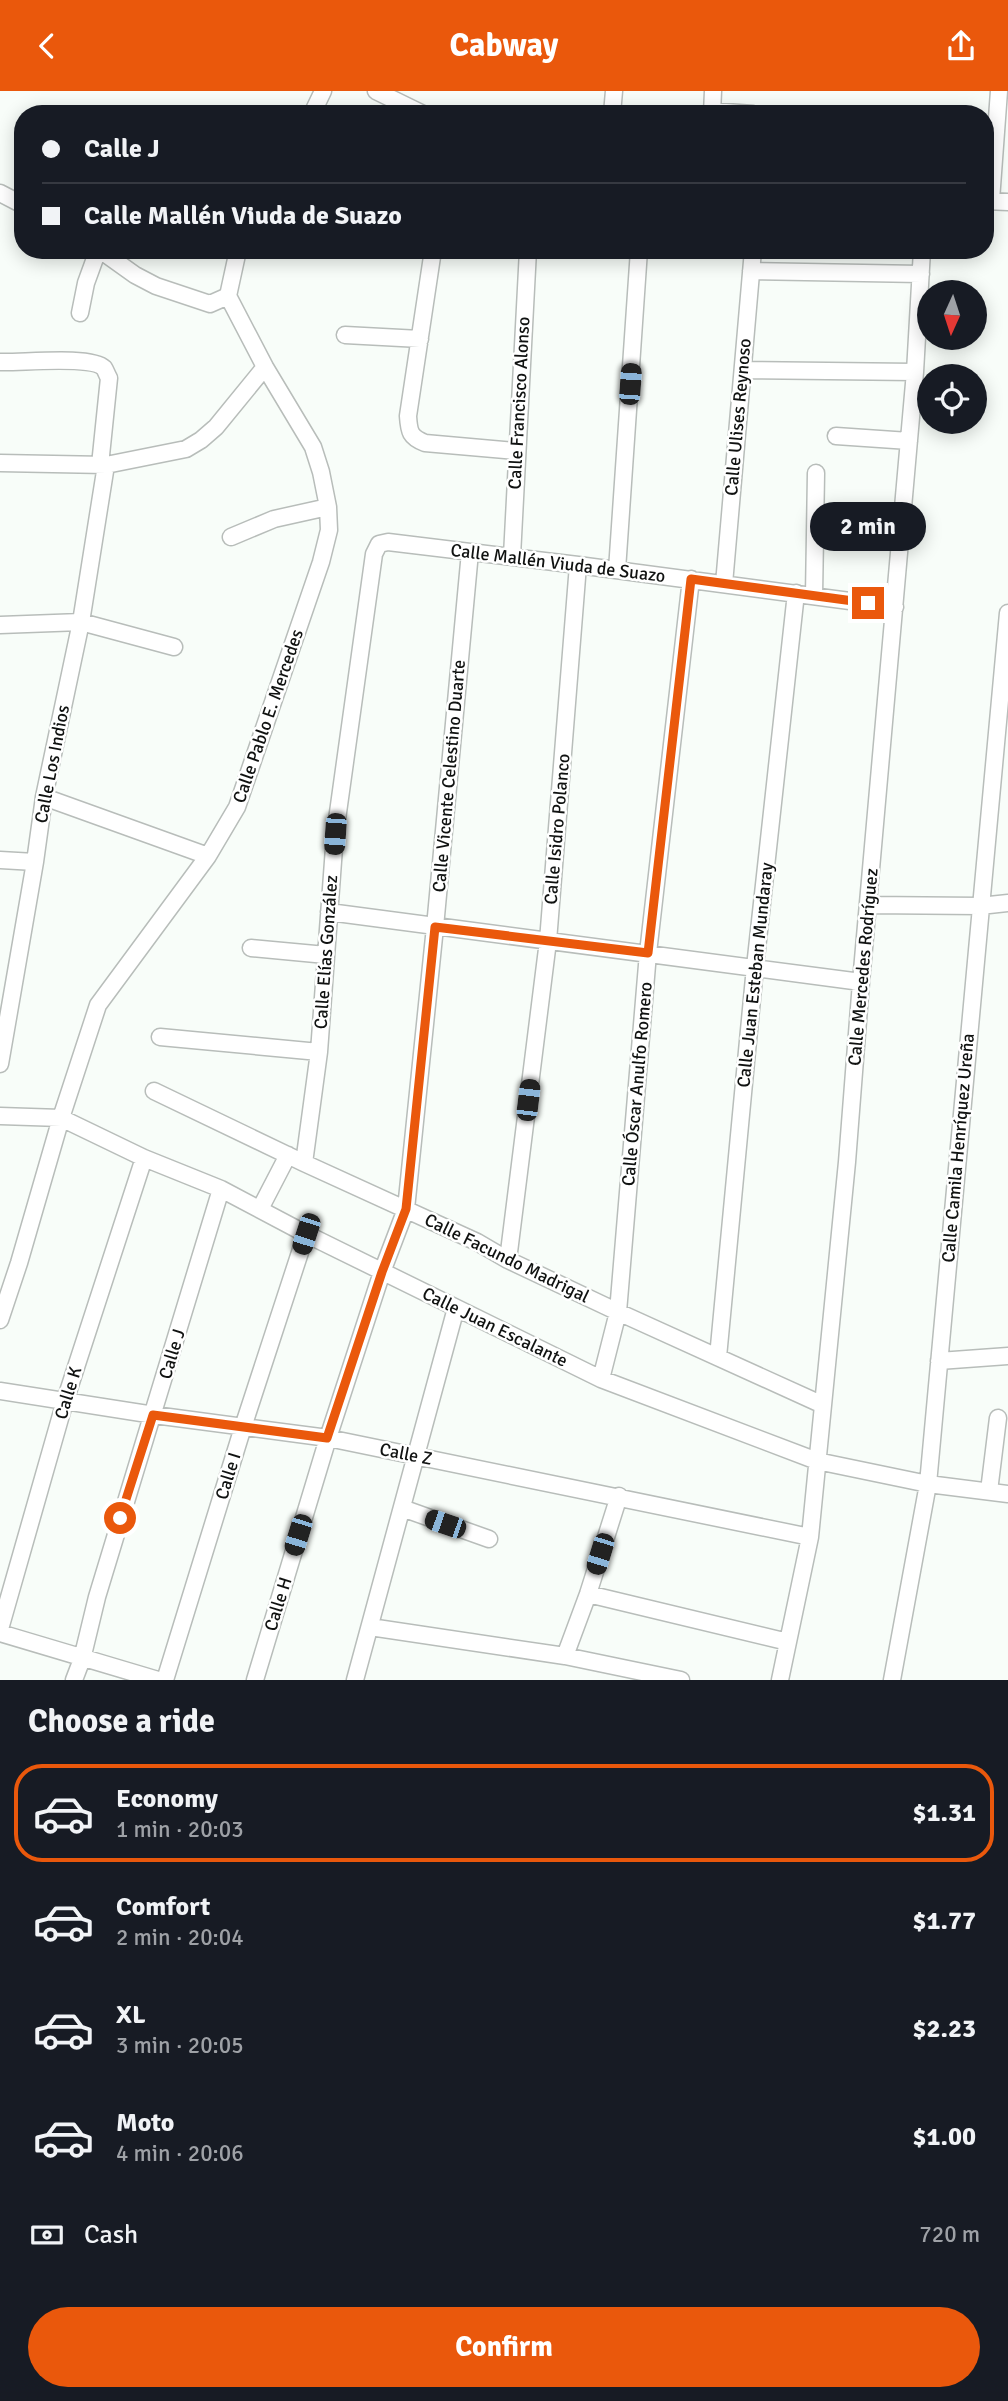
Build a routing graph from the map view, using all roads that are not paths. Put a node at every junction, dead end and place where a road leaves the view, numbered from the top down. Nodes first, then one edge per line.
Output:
1 (376, 91) edge
2 (999, 91) edge
3 (405, 105) edge
4 (994, 117) edge
5 (95, 259) edge
6 (112, 259) edge
7 (236, 259) edge
8 (432, 259) edge
9 (527, 259) edge
10 (638, 259) edge
11 (752, 259) edge
12 (922, 259) edge
13 (751, 271) junction
14 (921, 274) junction
15 (228, 296) junction
16 (80, 313) dead end
17 (345, 335) dead end
18 (420, 339) junction
19 (0, 362) edge
20 (265, 367) junction
21 (743, 370) junction
22 (915, 372) junction
23 (836, 436) dead end
24 (909, 441) junction
25 (516, 451) junction
26 (0, 463) edge
27 (103, 465) junction
28 (816, 473) dead end
29 (328, 507) junction
30 (231, 537) dead end
31 (388, 542) joint
32 (470, 552) junction
33 (512, 556) junction
34 (578, 565) junction
35 (617, 570) junction
36 (691, 579) junction
37 (724, 584) junction
38 (796, 593) junction
39 (814, 596) junction
40 (895, 607) junction
41 (1008, 613) edge
42 (81, 622) junction
43 (0, 625) edge
44 (1007, 639) edge
45 (174, 647) dead end
46 (44, 797) junction
47 (208, 856) junction
48 (0, 860) edge
49 (35, 862) junction
50 (1008, 903) edge
51 (868, 905) junction
52 (980, 906) junction
53 (329, 912) junction
54 (435, 927) junction
55 (548, 941) junction
56 (251, 948) dead end
57 (648, 953) junction
58 (326, 955) junction
59 (755, 967) junction
60 (861, 982) junction
61 (160, 1037) dead end
62 (318, 1052) junction
63 (0, 1064) edge
64 (154, 1091) dead end
65 (0, 1116) edge
66 (61, 1118) junction
67 (288, 1155) junction
68 (144, 1158) junction
69 (304, 1163) junction
70 (221, 1189) junction
71 (260, 1209) junction
72 (406, 1209) junction
73 (306, 1234) junction
74 (508, 1260) junction
75 (382, 1272) junction
76 (6, 1281) edge
77 (456, 1308) junction
78 (618, 1312) junction
79 (0, 1320) edge
80 (1008, 1356) edge
81 (718, 1357) junction
82 (939, 1361) junction
83 (601, 1379) junction
84 (0, 1391) edge
85 (65, 1401) junction
86 (823, 1405) junction
87 (153, 1415) junction
88 (998, 1418) dead end
89 (243, 1427) junction
90 (327, 1438) junction
91 (415, 1456) junction
92 (817, 1461) junction
93 (928, 1484) junction
94 (989, 1492) junction
95 (1008, 1494) edge
96 (619, 1496) junction
97 (402, 1508) junction
98 (810, 1537) junction
99 (489, 1539) dead end
100 (588, 1594) junction
101 (370, 1627) junction
102 (0, 1631) edge
103 (788, 1642) junction
104 (565, 1656) junction
105 (82, 1659) junction
106 (74, 1680) edge
107 (158, 1680) edge
108 (165, 1680) edge
109 (255, 1680) edge
110 (355, 1680) edge
111 (681, 1680) edge
112 (779, 1680) edge
113 (892, 1680) edge

1 - 3 street
2 - 4 street
5 - 16 street
6 - 15 street
7 - 15 street
8 - 18 street
9 - 25 street, Calle Francisco Alonso
10 - 35 street
11 - 13 street, Calle Ulises Reynoso
12 - 14 street, Calle Mercedes Rodríguez
13 - 14 street
13 - 21 street, Calle Ulises Reynoso
14 - 22 street, Calle Mercedes Rodríguez
15 - 20 street, Calle Pablo E. Mercedes
17 - 18 street
18 - 25 street
19 - 27 street, Calle Los Indios
20 - 27 street
20 - 29 street, Calle Pablo E. Mercedes
21 - 22 street
21 - 37 street, Calle Ulises Reynoso
22 - 24 street, Calle Mercedes Rodríguez
23 - 24 street
24 - 40 street, Calle Mercedes Rodríguez
25 - 33 street, Calle Francisco Alonso
26 - 27 street
27 - 42 street, Calle Los Indios
28 - 39 street
29 - 30 street
29 - 47 street, Calle Pablo E. Mercedes
31 - 32 street, Calle Mallén Viuda de Suazo
31 - 53 street, Calle Elías González
32 - 33 street, Calle Mallén Viuda de Suazo
32 - 54 street, Calle Vicente Celestino Duarte
33 - 34 street, Calle Mallén Viuda de Suazo
34 - 35 street, Calle Mallén Viuda de Suazo
34 - 55 street, Calle Isidro Polanco
35 - 36 street, Calle Mallén Viuda de Suazo
36 - 37 street, Calle Mallén Viuda de Suazo
36 - 57 street, Calle Óscar Anulfo Romero
37 - 38 street, Calle Mallén Viuda de Suazo
38 - 39 street, Calle Mallén Viuda de Suazo
38 - 59 street, Calle Juan Esteban Mundaray
39 - 40 street, Calle Mallén Viuda de Suazo
40 - 51 street, Calle Mercedes Rodríguez
41 - 44 street, Calle Camila Henríquez Ureña
42 - 43 street
42 - 45 street
42 - 46 street, Calle Los Indios
44 - 52 street, Calle Camila Henríquez Ureña
46 - 47 street
46 - 49 street, Calle Los Indios
47 - 66 street, Calle Pablo E. Mercedes
48 - 49 street
49 - 63 street, Calle Los Indios
50 - 52 street
51 - 52 street
51 - 60 street, Calle Mercedes Rodríguez
52 - 82 street, Calle Camila Henríquez Ureña
53 - 54 street
53 - 58 street, Calle Elías González
54 - 55 street
54 - 72 street, Calle Vicente Celestino Duarte
55 - 57 street
55 - 74 street, Calle Isidro Polanco
56 - 58 street
57 - 59 street
57 - 78 street, Calle Óscar Anulfo Romero
58 - 62 street, Calle Elías González
59 - 60 street
59 - 81 street, Calle Juan Esteban Mundaray
60 - 86 street, Calle Mercedes Rodríguez
61 - 62 street
62 - 69 street, Calle Elías González
64 - 67 street, Calle Facundo Madrigal
65 - 66 street, Calle Juan Escalante
66 - 68 street, Calle Juan Escalante
66 - 76 street, Calle Pablo E. Mercedes
67 - 69 street, Calle Facundo Madrigal
67 - 71 street
68 - 70 street, Calle Juan Escalante
68 - 85 street, Calle K
69 - 72 street, Calle Facundo Madrigal
70 - 71 street, Calle Juan Escalante
70 - 87 street, Calle J
71 - 73 street, Calle Juan Escalante
72 - 74 street, Calle Facundo Madrigal
72 - 75 street, Calle H
73 - 75 street, Calle Juan Escalante
73 - 89 street, Calle I
74 - 78 street, Calle Facundo Madrigal
75 - 77 street, Calle Juan Escalante
75 - 90 street, Calle H
76 - 79 street, Calle Pablo E. Mercedes
77 - 83 street, Calle Juan Escalante
77 - 91 street
78 - 81 street, Calle Facundo Madrigal
78 - 83 street, Calle Óscar Anulfo Romero
80 - 82 street
81 - 86 street, Calle Facundo Madrigal
82 - 93 street, Calle Camila Henríquez Ureña
83 - 92 street, Calle Juan Escalante
84 - 85 street, Calle Z
85 - 87 street, Calle Z
85 - 102 street, Calle K
86 - 92 street, Calle Mercedes Rodríguez
87 - 89 street, Calle Z
87 - 105 street, Calle J
88 - 94 street
89 - 90 street, Calle Z
89 - 108 street, Calle I
90 - 91 street, Calle Z
90 - 109 street, Calle H
91 - 96 street, Calle Z
91 - 97 street
92 - 93 street, Calle Juan Escalante
92 - 98 street, Calle Mercedes Rodríguez
93 - 94 street, Calle Juan Escalante
93 - 113 street, Calle Camila Henríquez Ureña
94 - 95 street, Calle Juan Escalante
96 - 98 street, Calle Z
96 - 100 street
97 - 99 street
97 - 101 street
98 - 103 street, Calle Mercedes Rodríguez
100 - 103 street
100 - 104 street
101 - 104 street
101 - 110 street
102 - 105 street
103 - 112 street, Calle Mercedes Rodríguez
104 - 111 street
105 - 106 street, Calle J
105 - 107 street

